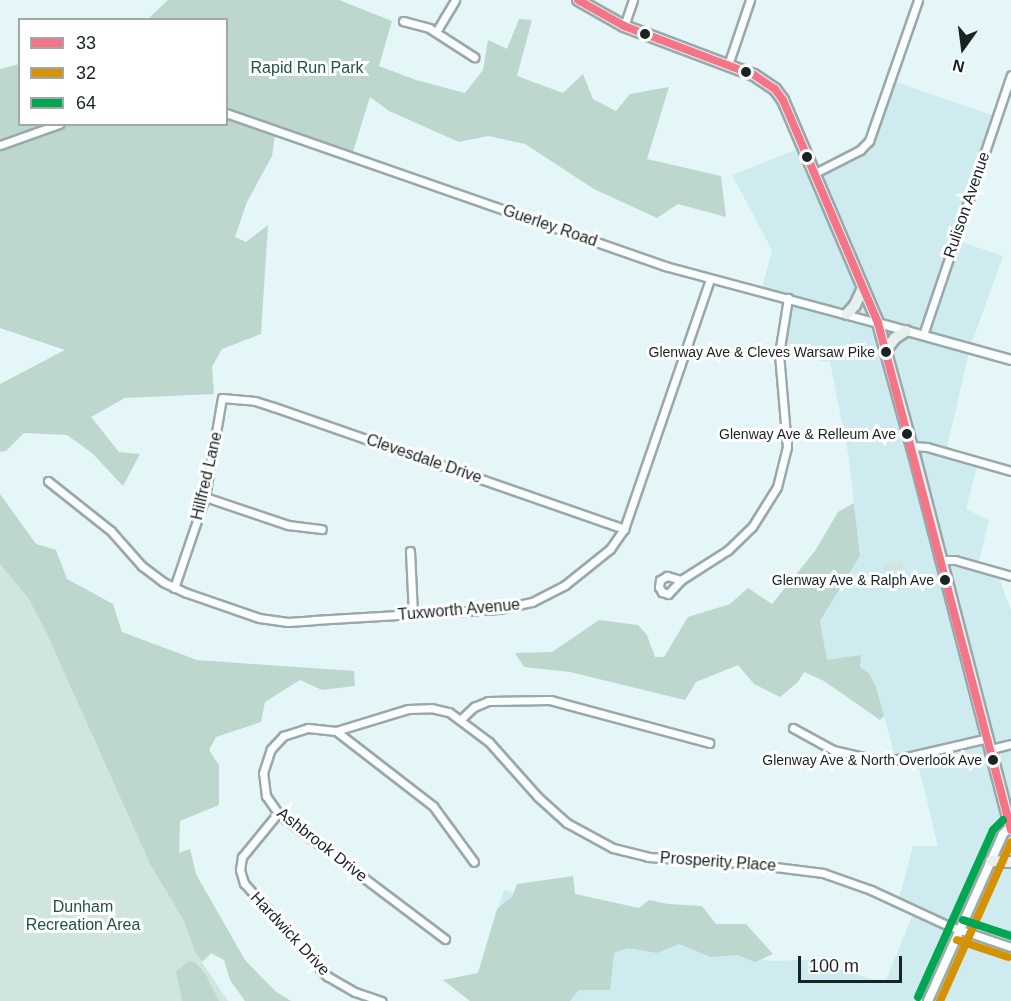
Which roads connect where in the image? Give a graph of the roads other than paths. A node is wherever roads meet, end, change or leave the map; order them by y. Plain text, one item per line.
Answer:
1 (455, 0) edge
2 (578, 0) edge
3 (633, 0) edge
4 (750, 0) edge
5 (918, 0) edge
6 (403, 21) dead end
7 (624, 26) junction
8 (436, 32) junction
9 (474, 57) dead end
10 (728, 65) junction
11 (1011, 75) edge
12 (228, 114) edge
13 (53, 126) edge
14 (0, 145) edge
15 (815, 173) junction
16 (710, 279) junction
17 (863, 288) junction
18 (788, 298) junction
19 (847, 314) junction
20 (878, 323) junction
21 (906, 331) junction
22 (923, 335) junction
23 (885, 351) junction
24 (1011, 360) edge
25 (222, 398) joint
26 (912, 446) junction
27 (1011, 471) edge
28 (48, 481) dead end
29 (206, 497) junction
30 (322, 529) dead end
31 (624, 529) junction
32 (410, 551) dead end
33 (942, 560) junction
34 (1011, 576) edge
35 (681, 580) dead end
36 (174, 588) junction
37 (413, 614) junction
38 (461, 719) junction
39 (793, 728) dead end
40 (336, 731) junction
41 (988, 738) junction
42 (709, 743) dead end
43 (1011, 744) edge
44 (991, 749) junction
45 (278, 813) junction
46 (1010, 828) edge
47 (991, 861) junction
48 (474, 862) dead end
49 (1011, 862) edge
50 (960, 930) junction
51 (445, 939) dead end
52 (1011, 947) edge
53 (381, 1001) edge
54 (928, 1001) edge

1 - 8 street
2 - 7 main road
3 - 7 street
4 - 10 street
5 - 15 street
6 - 8 street
7 - 10 main road
8 - 9 street
10 - 15 main road
11 - 22 street, Rulison Avenue
12 - 16 street, Guerley Road
13 - 14 street
15 - 17 main road
16 - 18 street, Guerley Road
16 - 31 street, Tuxworth Avenue
17 - 19 main road
17 - 20 main road
18 - 19 street, Guerley Road
18 - 35 street
19 - 20 street, Guerley Road
20 - 21 street
20 - 23 main road
21 - 22 street
21 - 23 main road
22 - 24 street
23 - 26 main road
25 - 29 street, Hillfred Lane
25 - 31 street, Clevesdale Drive
26 - 27 street
26 - 33 main road
28 - 36 street, Tuxworth Avenue
29 - 30 street
29 - 36 street, Hillfred Lane
31 - 37 street, Tuxworth Avenue
32 - 37 street
33 - 34 street
33 - 41 main road
36 - 37 street, Tuxworth Avenue
38 - 40 street, Ashbrook Drive
38 - 42 street
38 - 50 street, Prosperity Place
39 - 41 street
40 - 45 street, Ashbrook Drive
40 - 48 street
41 - 44 main road
43 - 44 street
44 - 46 main road
45 - 51 street, Ashbrook Drive
45 - 53 street, Hardwick Drive
46 - 47 street
47 - 49 main road
47 - 50 street
50 - 52 street, Prosperity Place
50 - 54 street

